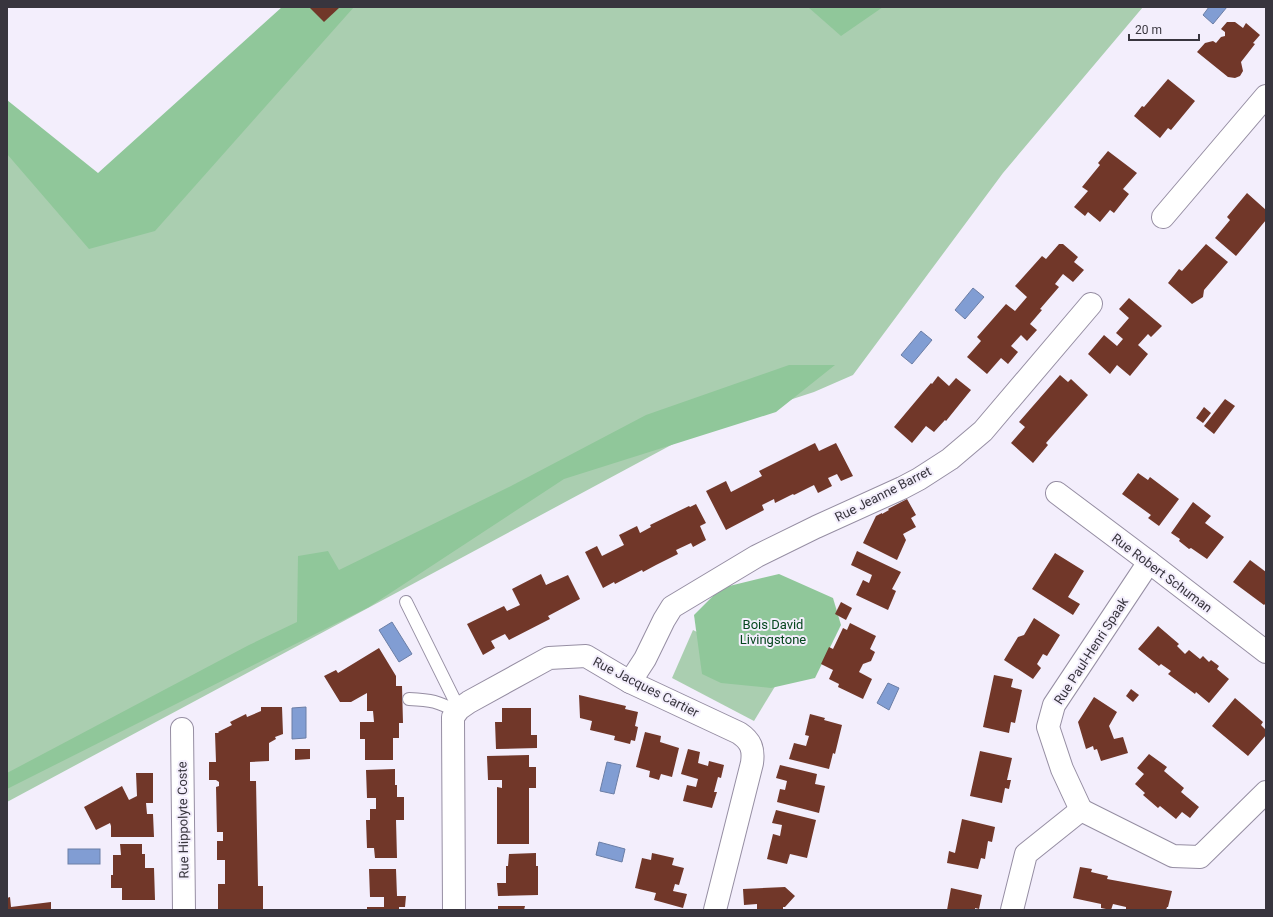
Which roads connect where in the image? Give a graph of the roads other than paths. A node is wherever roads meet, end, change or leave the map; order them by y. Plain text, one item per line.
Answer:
1 (1266, 96) edge
2 (1163, 217) dead end
3 (1091, 304) dead end
4 (1057, 494) dead end
5 (1149, 562) junction
6 (406, 602) dead end
7 (1266, 652) edge
8 (630, 682) junction
9 (409, 699) dead end
10 (458, 711) junction
11 (182, 729) dead end
12 (1266, 792) edge
13 (1081, 810) junction
14 (184, 910) edge
15 (454, 910) edge
16 (715, 910) edge
17 (1012, 910) edge

1 - 2 street
3 - 8 street, Rue Jeanne Barret
4 - 5 street, Rue Robert Schuman
5 - 7 street, Rue Robert Schuman
5 - 13 street, Rue Paul-Henri Spaak
6 - 10 lane
8 - 10 street, Rue Jacques Cartier
8 - 16 street, Rue Jacques Cartier
9 - 10 lane
10 - 15 street
11 - 14 street, Rue Hippolyte Coste
12 - 13 street
13 - 17 street

